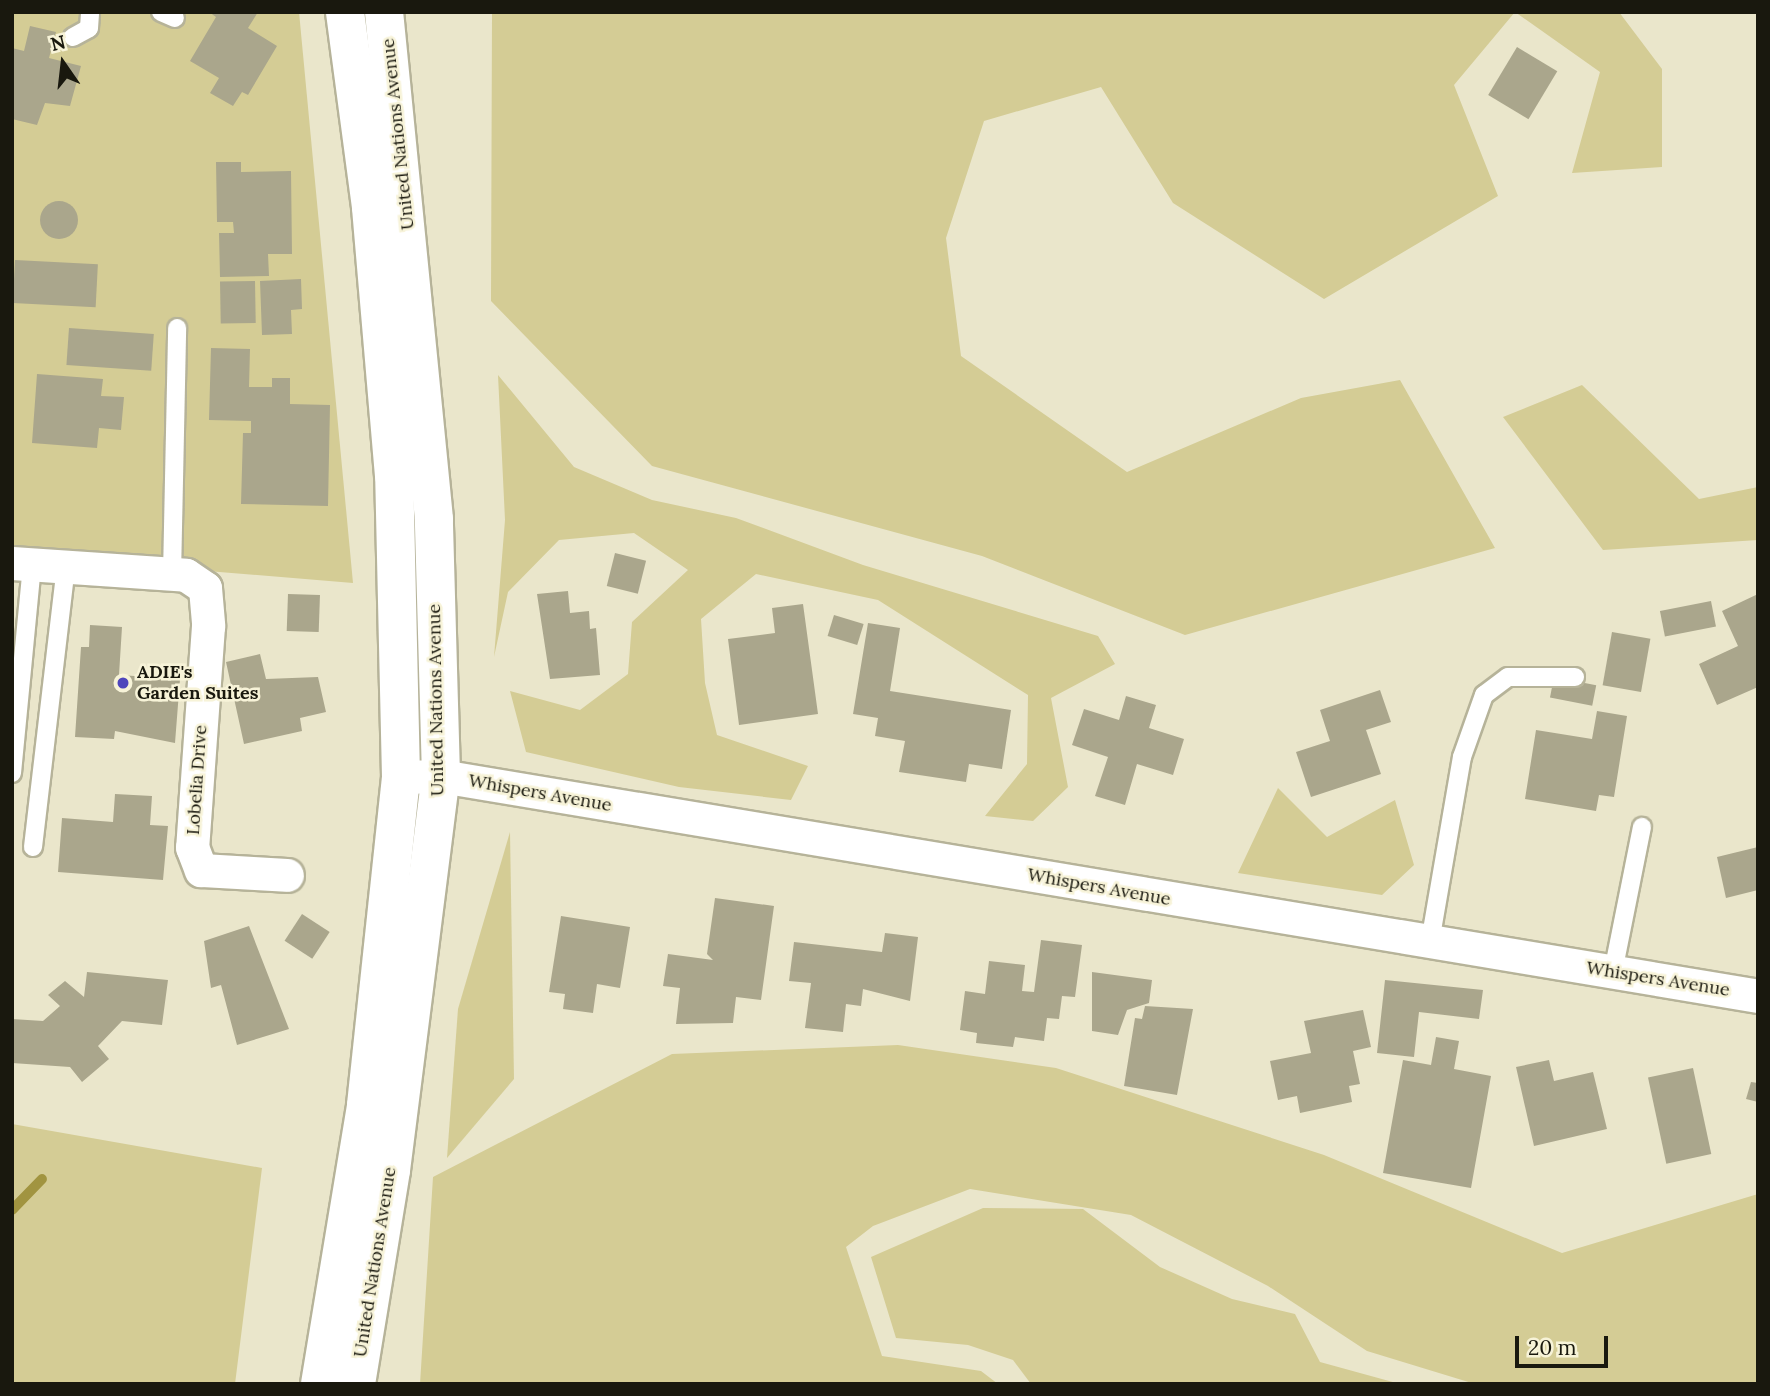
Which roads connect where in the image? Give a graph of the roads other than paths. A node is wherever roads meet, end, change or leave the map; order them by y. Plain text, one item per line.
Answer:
1 (90, 12) edge
2 (345, 12) edge
3 (384, 12) edge
4 (73, 37) dead end
5 (177, 328) dead end
6 (22, 564) edge
7 (66, 567) junction
8 (172, 575) junction
9 (1575, 677) dead end
10 (12, 773) edge
11 (401, 776) junction
12 (441, 776) junction
13 (1642, 827) dead end
14 (33, 847) dead end
15 (287, 875) dead end
16 (1430, 942) junction
17 (1613, 972) junction
18 (1758, 996) edge
19 (320, 1384) edge
20 (356, 1384) edge

1 - 4 lane
2 - 11 street, United Nations Avenue
3 - 12 street, United Nations Avenue
5 - 8 lane
6 - 7 street, Lobelia Drive
6 - 10 lane
7 - 8 street, Lobelia Drive
7 - 14 lane
8 - 15 street, Lobelia Drive
9 - 16 lane
11 - 12 street, Whispers Avenue
11 - 19 street, United Nations Avenue
12 - 16 street, Whispers Avenue
12 - 20 street, United Nations Avenue
13 - 17 lane
16 - 17 street, Whispers Avenue
17 - 18 street, Whispers Avenue

